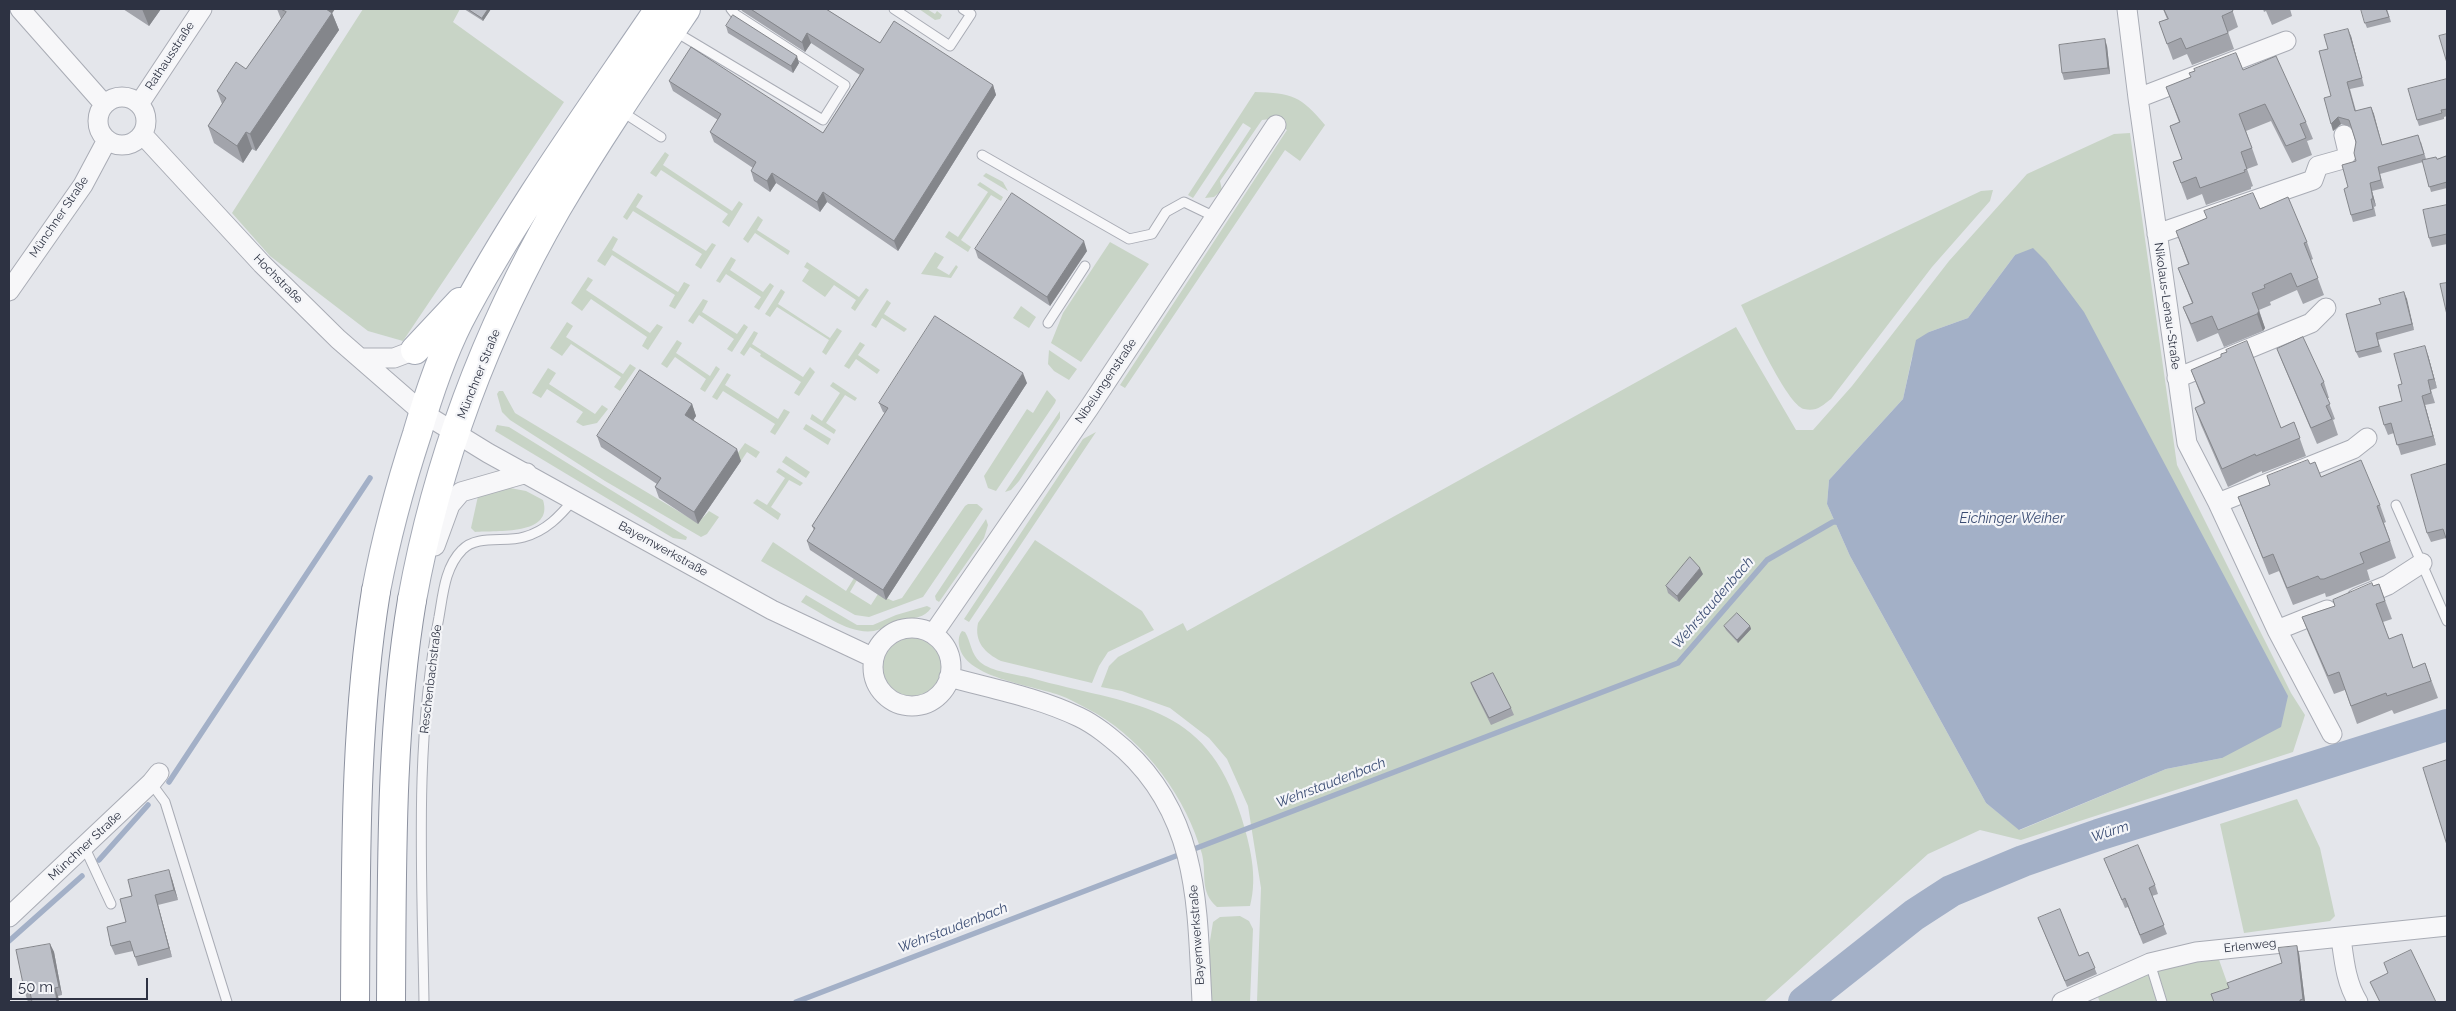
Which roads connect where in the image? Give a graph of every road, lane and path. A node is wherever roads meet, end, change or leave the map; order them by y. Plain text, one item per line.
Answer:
1 (20, 9) edge
2 (202, 9) edge
3 (731, 9) edge
4 (894, 9) edge
5 (963, 9) edge
6 (2127, 9) edge
7 (666, 19) edge
8 (2286, 41) dead end
9 (2138, 98) junction
10 (609, 103) junction
11 (104, 104) junction
12 (139, 104) junction
13 (1276, 125) dead end
14 (142, 134) junction
15 (2344, 135) dead end
16 (661, 137) dead end
17 (107, 140) junction
18 (982, 155) dead end
19 (1215, 217) junction
20 (2156, 234) junction
21 (1085, 266) dead end
22 (488, 271) junction
23 (9, 291) edge
24 (2326, 308) dead end
25 (1048, 323) dead end
26 (415, 350) joint
27 (360, 358) junction
28 (2177, 378) junction
29 (423, 413) junction
30 (455, 433) junction
31 (2367, 438) dead end
32 (527, 473) junction
33 (574, 499) junction
34 (2218, 503) junction
35 (2396, 505) dead end
36 (2422, 563) junction
37 (418, 566) junction
38 (2447, 621) edge
39 (2277, 630) junction
40 (933, 634) junction
41 (874, 658) junction
42 (950, 676) junction
43 (2332, 734) dead end
44 (155, 778) joint
45 (84, 846) junction
46 (111, 904) dead end
47 (9, 917) edge
48 (2447, 926) edge
49 (2341, 938) junction
50 (2150, 963) junction
51 (2355, 999) edge
52 (227, 1002) edge
53 (355, 1002) edge
54 (391, 1002) edge
55 (424, 1002) edge
56 (1202, 1002) edge
57 (2062, 1002) edge
58 (2162, 1002) edge

1 - 11 street
2 - 12 street, Rathausstraße
3 - 7 lane
4 - 5 lane
6 - 9 street, Nikolaus-Lenau-Straße
7 - 10 main road, Münchner Straße
8 - 9 street
9 - 20 street, Nikolaus-Lenau-Straße
10 - 16 lane
10 - 22 main road, Münchner Straße
10 - 30 main road, Münchner Straße
11 - 12 street
11 - 17 street
12 - 14 street
13 - 19 street, Nibelungenstraße
14 - 17 street
14 - 27 street, Hochstraße
15 - 20 street, Nikolaus-Lenau-Straße
17 - 23 street, Münchner Straße
18 - 19 lane
19 - 40 street, Nibelungenstraße
20 - 28 street, Nikolaus-Lenau-Straße
21 - 25 lane
22 - 26 main road
22 - 29 main road, Münchner Straße
24 - 28 street, Nikolaus-Lenau-Straße
26 - 27 street
27 - 29 street, Hochstraße
28 - 34 street, Nikolaus-Lenau-Straße
29 - 30 street, Münchner Straße
29 - 53 main road
30 - 32 street, Bayernwerkstraße
30 - 37 main road
31 - 34 street
32 - 33 street, Bayernwerkstraße
32 - 37 street
33 - 41 street, Bayernwerkstraße
33 - 55 lane, Reschenbachstraße
34 - 39 street, Nikolaus-Lenau-Straße
35 - 36 lane
36 - 38 lane
36 - 39 street
37 - 54 main road
39 - 43 street, Nikolaus-Lenau-Straße
40 - 41 street
40 - 42 street
41 - 42 street
42 - 56 street, Bayernwerkstraße
44 - 45 street, Münchner Straße
44 - 52 lane
45 - 46 lane
45 - 47 street, Münchner Straße
48 - 49 street, Erlenweg
49 - 50 street, Erlenweg
49 - 51 street
50 - 57 street, Erlenweg
50 - 58 lane

